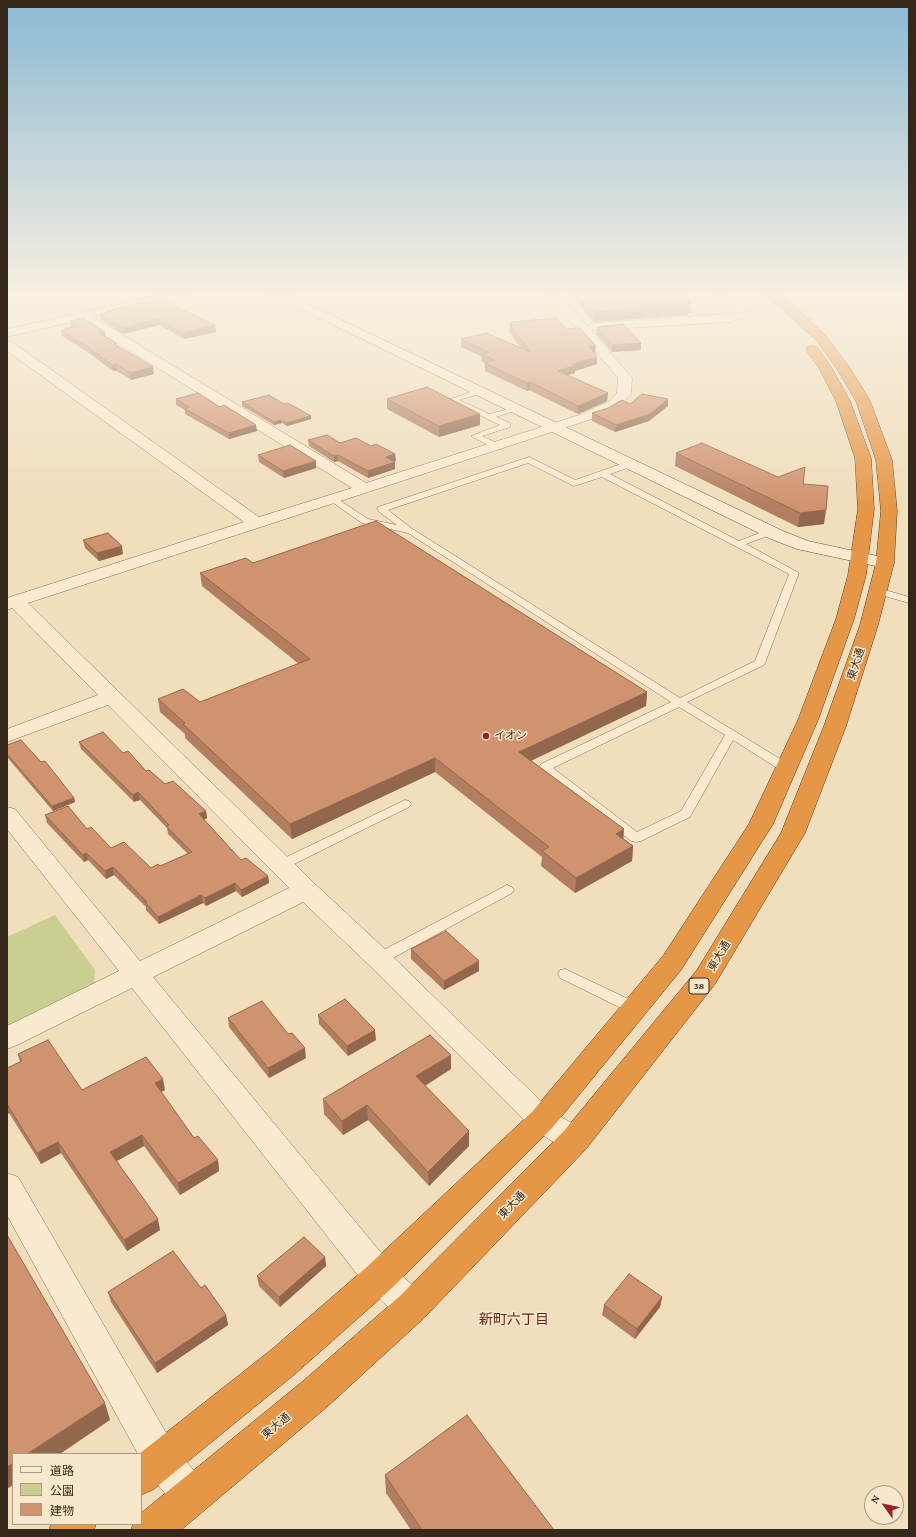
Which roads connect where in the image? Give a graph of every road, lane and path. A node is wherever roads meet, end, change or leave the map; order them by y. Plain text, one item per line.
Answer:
1 (33, 364) edge
2 (160, 364) edge
3 (423, 364) edge
4 (613, 364) edge
5 (822, 364) edge
6 (840, 364) edge
7 (479, 391) junction
8 (516, 409) junction
9 (489, 417) junction
10 (554, 427) junction
11 (496, 446) junction
12 (630, 464) junction
13 (603, 474) junction
14 (365, 489) junction
15 (333, 500) junction
16 (257, 524) junction
17 (411, 531) junction
18 (770, 532) junction
19 (738, 544) junction
20 (860, 558) junction
21 (885, 563) junction
22 (878, 591) junction
23 (909, 600) edge
24 (11, 603) edge
25 (112, 697) junction
26 (679, 702) junction
27 (731, 734) junction
28 (7, 736) edge
29 (786, 768) junction
30 (405, 804) dead end
31 (7, 814) edge
32 (281, 865) junction
33 (306, 890) junction
34 (508, 890) dead end
35 (379, 959) junction
36 (565, 974) dead end
37 (136, 975) junction
38 (634, 1008) junction
39 (7, 1038) edge
40 (542, 1120) junction
41 (575, 1140) junction
42 (7, 1186) edge
43 (380, 1277) junction
44 (412, 1307) junction
45 (152, 1469) edge
46 (192, 1497) junction
47 (150, 1530) edge

1 - 16 street
2 - 14 street
3 - 7 street
4 - 10 street
5 - 20 highway
6 - 21 highway, 東大通 / 38
7 - 8 street
7 - 9 lane
8 - 9 lane
8 - 10 street
9 - 11 lane
10 - 11 street
10 - 12 street
11 - 14 street
12 - 13 lane
12 - 18 street
13 - 17 lane
13 - 19 lane
14 - 15 street
15 - 16 street
15 - 17 lane
16 - 24 street
17 - 26 lane
18 - 19 lane
18 - 20 street
19 - 26 lane
20 - 21 street
20 - 29 highway
21 - 22 highway, 東大通 / 38
22 - 23 lane
22 - 41 highway, 東大通 / 38
24 - 25 street
25 - 28 street
25 - 32 street
26 - 27 lane
26 - 27 lane
27 - 29 lane
29 - 38 highway
30 - 32 lane
31 - 37 street
32 - 33 street
33 - 35 street
33 - 37 street
34 - 35 lane
35 - 40 street
36 - 38 lane
37 - 39 street
37 - 43 street
38 - 40 highway
40 - 41 street
40 - 43 highway
41 - 44 highway, 東大通 / 38
42 - 45 street
43 - 44 street
43 - 45 highway
44 - 46 highway, 東大通 / 38
45 - 46 street
46 - 47 highway, 東大通 / 38

